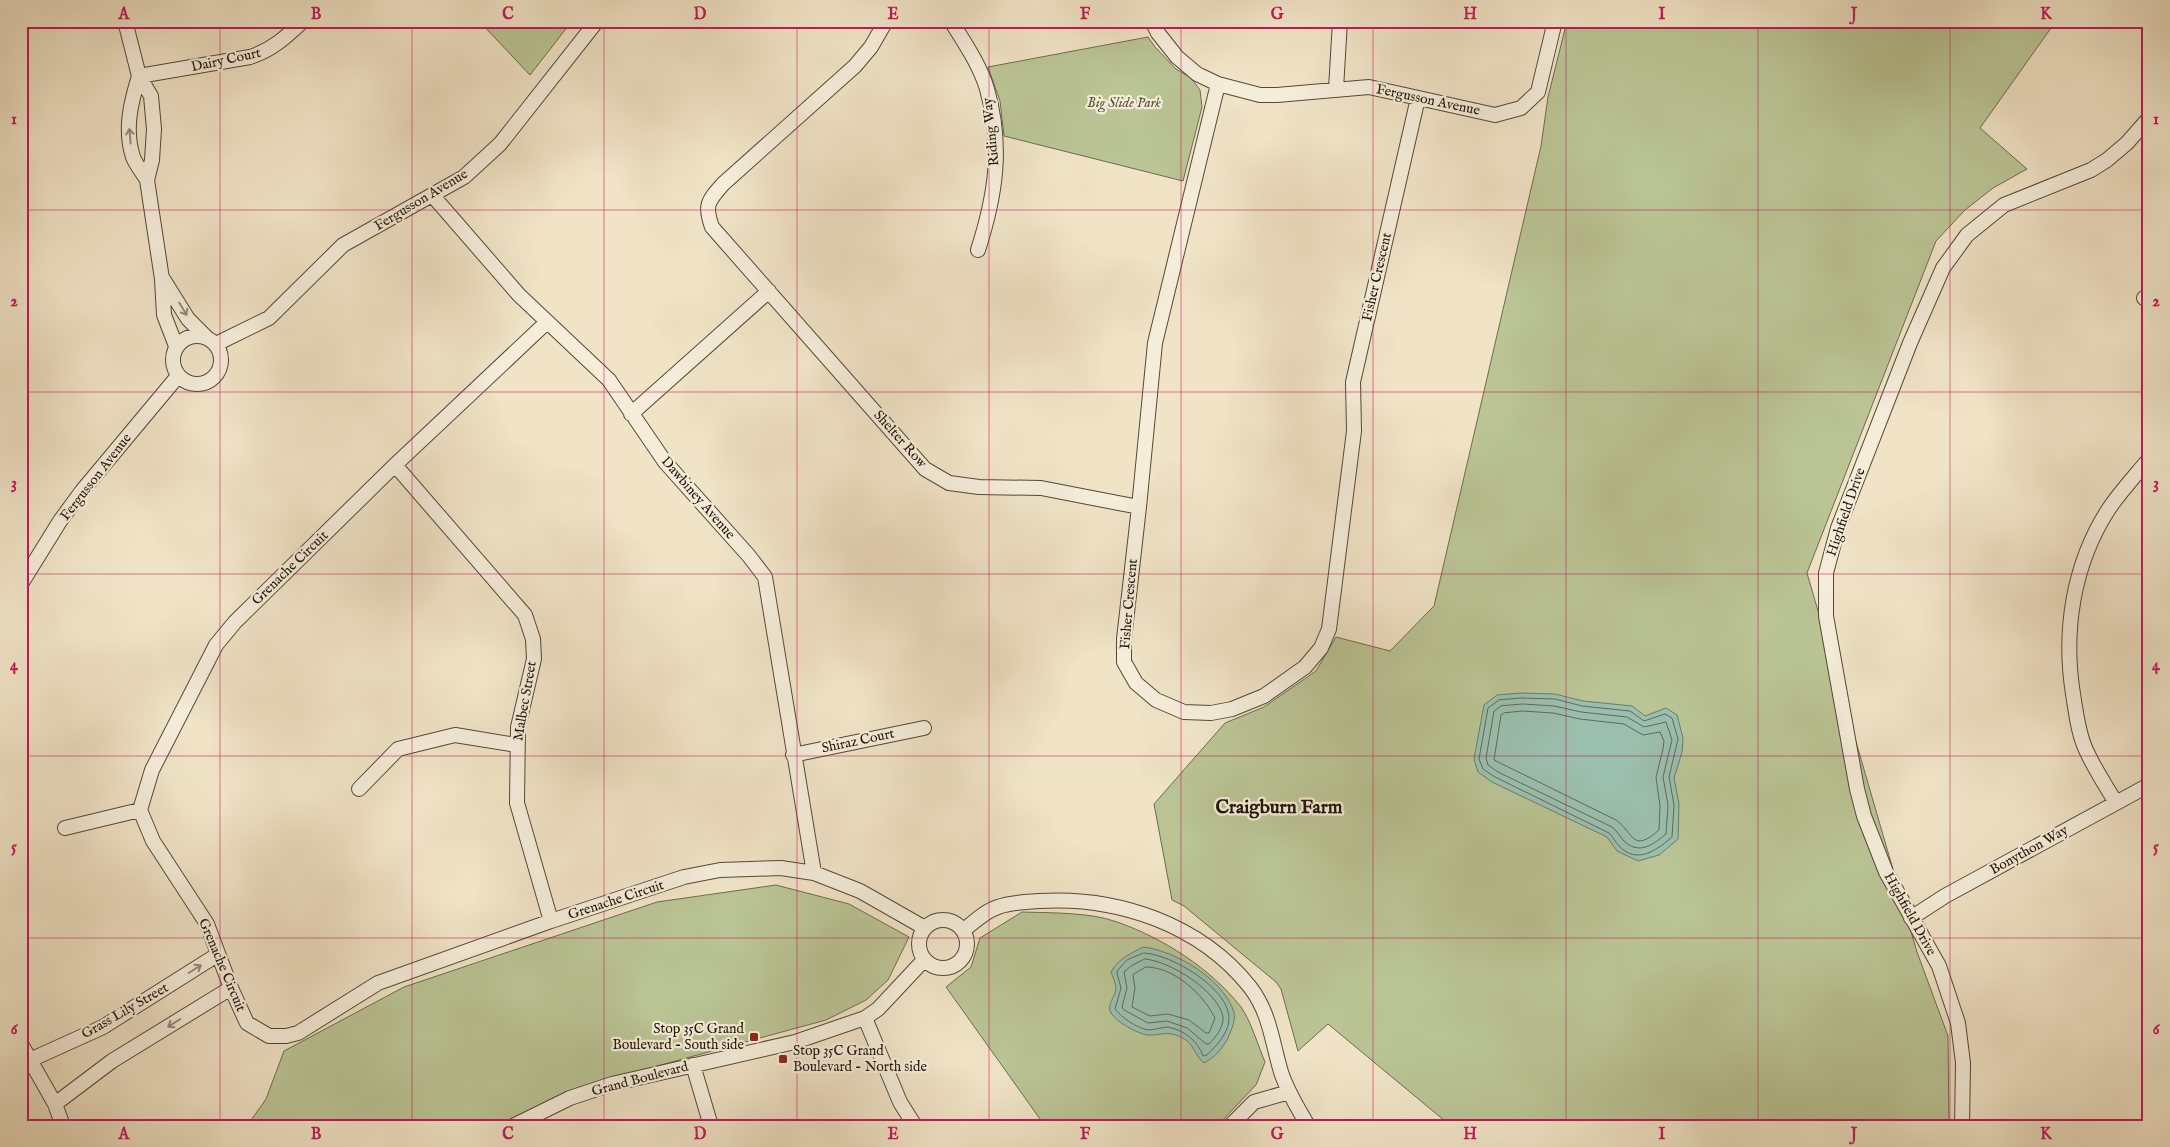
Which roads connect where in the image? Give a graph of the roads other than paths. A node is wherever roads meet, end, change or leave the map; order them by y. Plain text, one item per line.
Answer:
1 (124, 21) edge
2 (303, 21) edge
3 (597, 21) edge
4 (886, 21) edge
5 (951, 21) edge
6 (1152, 21) edge
7 (1340, 21) edge
8 (1555, 21) edge
9 (139, 76) junction
10 (1218, 84) junction
11 (1336, 89) junction
12 (1418, 98) junction
13 (2149, 118) edge
14 (147, 180) junction
15 (433, 196) junction
16 (978, 250) dead end
17 (162, 279) junction
18 (769, 291) junction
19 (547, 322) junction
20 (211, 340) junction
21 (176, 346) junction
22 (178, 376) junction
23 (631, 414) junction
24 (2149, 459) edge
25 (395, 465) junction
26 (1140, 507) junction
27 (21, 584) edge
28 (924, 728) dead end
29 (516, 745) junction
30 (793, 755) junction
31 (2149, 785) edge
32 (359, 789) dead end
33 (2116, 803) junction
34 (140, 810) junction
35 (65, 828) dead end
36 (814, 873) junction
37 (1911, 918) junction
38 (552, 921) junction
39 (924, 928) junction
40 (964, 930) junction
41 (217, 955) junction
42 (924, 960) junction
43 (230, 988) junction
44 (865, 1018) junction
45 (21, 1044) edge
46 (30, 1060) junction
47 (693, 1064) junction
48 (1288, 1092) junction
49 (55, 1104) junction
50 (63, 1126) edge
51 (513, 1126) edge
52 (711, 1126) edge
53 (915, 1126) edge
54 (1230, 1126) edge
55 (1308, 1126) edge
56 (1962, 1126) edge

1 - 9 street
2 - 9 street, Dairy Court
3 - 15 street, Fergusson Avenue
4 - 18 street, Shelter Row
5 - 16 street, Riding Way
6 - 10 street, Fergusson Avenue
7 - 11 street
8 - 12 street, Fergusson Avenue
9 - 14 street
14 -> 9 street
10 - 11 street, Fergusson Avenue
10 - 26 street, Fisher Crescent
11 - 12 street, Fergusson Avenue
12 - 26 street, Fisher Crescent
13 - 37 street, Highfield Drive
14 - 17 street
15 - 19 street, Dawbiney Avenue
15 - 20 street, Fergusson Avenue
17 -> 20 street
17 - 21 street
18 - 23 street
18 - 26 street, Shelter Row
19 - 23 street, Dawbiney Avenue
19 - 25 street, Grenache Circuit
20 - 21 street
20 - 22 street
21 - 22 street
22 - 27 street, Fergusson Avenue
23 - 30 street, Dawbiney Avenue
24 - 33 street
25 - 29 street, Malbec Street
25 - 34 street, Grenache Circuit
28 - 30 street, Shiraz Court
29 - 32 street
29 - 38 street, Malbec Street
30 - 36 street, Dawbiney Avenue
31 - 33 street, Bonython Way
33 - 37 street, Bonython Way
34 - 35 street
34 - 41 street, Grenache Circuit
36 - 38 street, Grenache Circuit
36 - 39 street, Grenache Circuit
37 - 56 street, Highfield Drive
38 - 43 street, Grenache Circuit
39 - 40 street
39 - 42 street
40 - 42 street
40 - 48 street
41 - 43 street, Grenache Circuit
46 -> 41 street, Grass Lily Street
42 - 44 street, Grand Boulevard
43 -> 49 street
44 - 47 street, Grand Boulevard
44 - 53 street
45 - 46 street
46 - 49 street
47 - 51 street, Grand Boulevard
47 - 52 street
48 - 54 street
48 - 55 street
49 - 50 street

